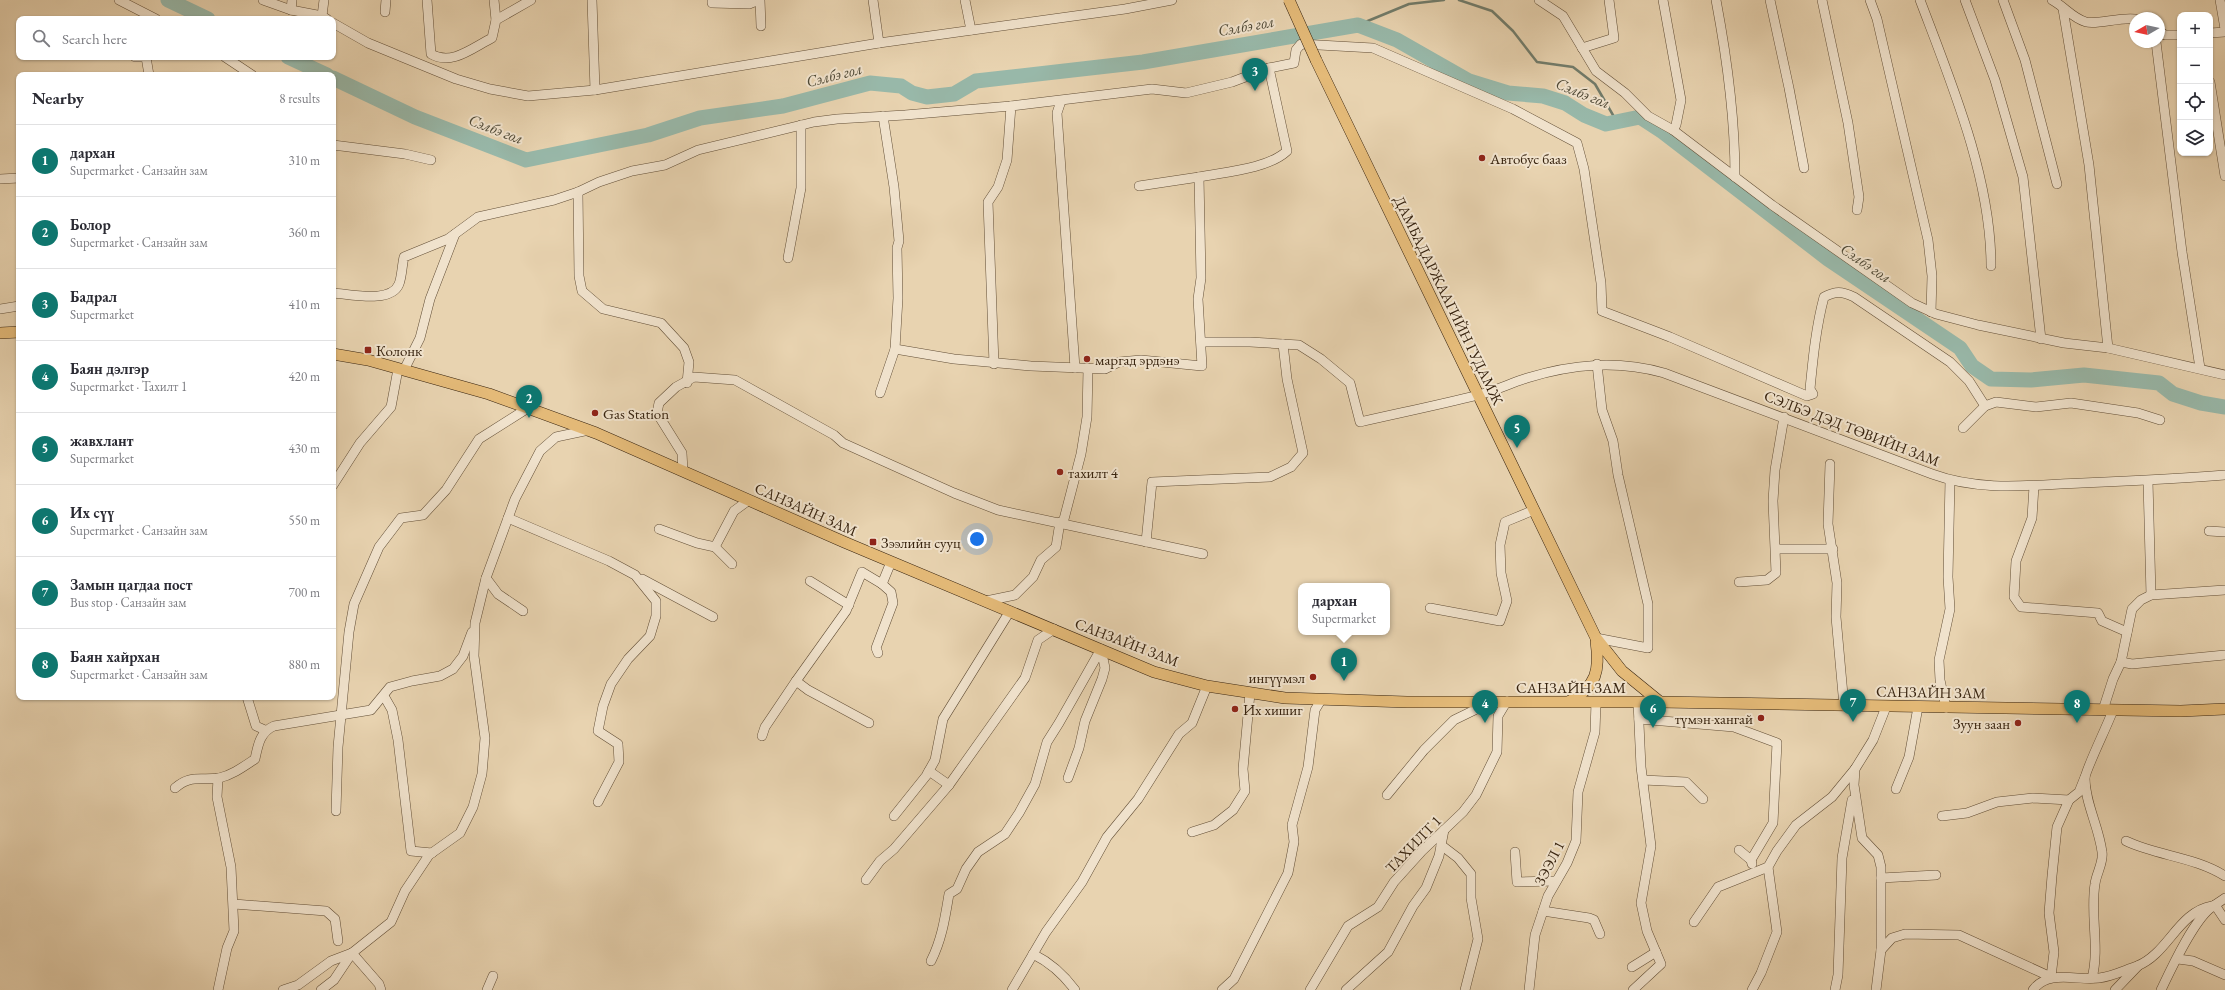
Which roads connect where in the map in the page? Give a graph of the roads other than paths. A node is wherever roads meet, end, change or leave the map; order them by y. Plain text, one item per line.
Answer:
1 (119, 0) edge
2 (263, 0) edge
3 (292, 0) edge
4 (324, 0) edge
5 (386, 0) edge
6 (427, 0) edge
7 (494, 0) edge
8 (531, 0) edge
9 (592, 0) edge
10 (712, 0) edge
11 (759, 0) edge
12 (873, 0) edge
13 (965, 0) edge
14 (1172, 0) edge
15 (1289, 0) edge
16 (1539, 0) edge
17 (1609, 0) edge
18 (1663, 0) edge
19 (1716, 0) edge
20 (1770, 0) edge
21 (1822, 0) edge
22 (1870, 0) edge
23 (1920, 0) edge
24 (1965, 0) edge
25 (2002, 0) edge
26 (2052, 0) edge
27 (2220, 0) edge
28 (2063, 9) junction
29 (292, 10) junction
30 (385, 12) dead end
31 (150, 16) edge
32 (320, 16) edge
33 (325, 16) edge
34 (2129, 18) edge
35 (496, 20) junction
36 (336, 25) edge
37 (761, 26) dead end
38 (972, 30) junction
39 (2225, 30) edge
40 (2213, 32) edge
41 (2165, 35) edge
42 (2177, 35) edge
43 (879, 43) junction
44 (1582, 48) junction
45 (2157, 48) edge
46 (146, 60) edge
47 (230, 60) edge
48 (1269, 68) junction
49 (148, 72) edge
50 (248, 72) edge
51 (2210, 84) edge
52 (595, 90) junction
53 (1061, 101) junction
54 (1011, 106) junction
55 (883, 116) junction
56 (801, 125) junction
57 (1673, 130) junction
58 (336, 145) edge
59 (431, 160) dead end
60 (1804, 168) dead end
61 (2225, 176) edge
62 (1199, 177) junction
63 (1735, 177) junction
64 (0, 178) edge
65 (16, 178) edge
66 (2057, 184) dead end
67 (1139, 186) dead end
68 (578, 192) junction
69 (1856, 210) dead end
70 (455, 234) junction
71 (788, 258) dead end
72 (1991, 266) dead end
73 (336, 293) edge
74 (16, 306) edge
75 (0, 309) edge
76 (1930, 312) junction
77 (16, 332) edge
78 (0, 333) edge
79 (2041, 339) junction
80 (1201, 342) junction
81 (1283, 344) junction
82 (895, 348) junction
83 (2108, 348) junction
84 (336, 355) edge
85 (994, 364) junction
86 (1597, 364) junction
87 (1074, 368) junction
88 (2200, 368) junction
89 (401, 369) junction
90 (1088, 369) junction
91 (2225, 375) edge
92 (687, 383) junction
93 (880, 393) dead end
94 (1479, 395) junction
95 (1985, 406) junction
96 (528, 408) junction
97 (1784, 417) junction
98 (2160, 420) dead end
99 (1963, 428) dead end
100 (589, 430) junction
101 (1830, 464) dead end
102 (683, 471) junction
103 (2225, 475) edge
104 (336, 480) edge
105 (1950, 480) junction
106 (2148, 481) junction
107 (2034, 486) junction
108 (749, 500) junction
109 (1534, 510) junction
110 (508, 518) junction
111 (1062, 523) junction
112 (659, 529) dead end
113 (2209, 531) dead end
114 (2225, 532) edge
115 (1146, 542) junction
116 (715, 547) junction
117 (1777, 549) junction
118 (1833, 549) junction
119 (1203, 554) dead end
120 (891, 562) junction
121 (732, 564) dead end
122 (635, 575) junction
123 (486, 578) junction
124 (810, 581) dead end
125 (1739, 582) dead end
126 (882, 584) junction
127 (2225, 590) edge
128 (2151, 595) junction
129 (986, 601) junction
130 (849, 605) junction
131 (1430, 608) dead end
132 (523, 611) dead end
133 (1010, 611) junction
134 (713, 617) dead end
135 (475, 623) junction
136 (1054, 629) junction
137 (2127, 632) junction
138 (1596, 638) junction
139 (1100, 649) junction
140 (878, 653) dead end
141 (2225, 656) edge
142 (2122, 662) junction
143 (796, 681) junction
144 (1207, 686) junction
145 (1250, 693) junction
146 (384, 696) junction
147 (248, 700) edge
148 (1321, 700) junction
149 (1492, 701) junction
150 (1507, 701) junction
151 (1569, 702) junction
152 (1596, 702) junction
153 (1638, 702) junction
154 (1660, 702) junction
155 (1844, 706) junction
156 (1886, 707) junction
157 (1918, 707) junction
158 (1946, 708) junction
159 (2225, 709) edge
160 (2108, 710) junction
161 (343, 715) junction
162 (1640, 719) junction
163 (869, 723) dead end
164 (266, 730) junction
165 (762, 736) dead end
166 (1855, 769) junction
167 (929, 771) junction
168 (2085, 776) junction
169 (218, 778) junction
170 (1068, 778) dead end
171 (1643, 780) junction
172 (949, 785) junction
173 (174, 788) dead end
174 (1896, 789) dead end
175 (1387, 795) dead end
176 (1703, 799) dead end
177 (2069, 800) junction
178 (598, 802) dead end
179 (336, 811) dead end
180 (894, 816) dead end
181 (1942, 816) dead end
182 (1444, 830) junction
183 (1192, 832) dead end
184 (2126, 841) dead end
185 (1441, 845) junction
186 (1738, 850) dead end
187 (1515, 852) dead end
188 (432, 853) junction
189 (1751, 860) junction
190 (1768, 867) junction
191 (1754, 872) junction
192 (1936, 875) dead end
193 (2225, 876) edge
194 (1881, 878) junction
195 (866, 880) dead end
196 (1556, 881) junction
197 (2225, 898) edge
198 (234, 904) junction
199 (2214, 905) junction
200 (1543, 911) junction
201 (2225, 920) edge
202 (1694, 922) dead end
203 (1600, 934) dead end
204 (338, 941) dead end
205 (1881, 950) junction
206 (1656, 952) junction
207 (352, 953) junction
208 (1033, 954) junction
209 (2178, 959) junction
210 (931, 961) dead end
211 (2139, 965) junction
212 (1632, 967) dead end
213 (2225, 975) edge
214 (493, 976) dead end
215 (2051, 977) junction
216 (2092, 978) junction
217 (218, 990) edge
218 (283, 990) edge
219 (321, 990) edge
220 (381, 990) edge
221 (487, 990) edge
222 (1012, 990) edge
223 (1075, 990) edge
224 (1222, 990) edge
225 (1310, 990) edge
226 (1346, 990) edge
227 (1465, 990) edge
228 (1529, 990) edge
229 (1633, 990) edge
230 (1752, 990) edge
231 (1835, 990) edge
232 (1876, 990) edge
233 (2032, 990) edge
234 (2115, 990) edge
235 (2161, 990) edge

1 - 31 street
2 - 29 street
3 - 29 street
4 - 33 street
5 - 30 street
6 - 35 street
7 - 35 street
8 - 35 street
9 - 52 street
10 - 11 street
11 - 37 street
12 - 43 street
13 - 38 street
14 - 38 street
15 - 94 main road, ДАМБАДАРЖААГИЙН ГУДАМЖ, bridge
16 - 44 street
17 - 44 street
18 - 57 street
19 - 63 street
20 - 60 street
21 - 69 street
22 - 76 street
23 - 72 street
24 - 79 street
25 - 66 street
26 - 28 street
27 - 39 street
28 - 34 street
28 - 83 street
29 - 32 street
36 - 52 street
38 - 43 street
39 - 40 street
41 - 42 street
43 - 52 street
44 - 57 street
45 - 88 street
46 - 49 street
47 - 50 street
48 - 53 street
48 - 62 street
48 - 95 street
51 - 61 street
53 - 54 street
53 - 87 street
54 - 55 street
54 - 85 street
55 - 56 street
55 - 82 street
56 - 68 street
56 - 71 street
57 - 63 street
58 - 59 street
62 - 67 street
62 - 80 street
63 - 76 street
64 - 65 street
68 - 70 street
68 - 92 street
70 - 73 street
70 - 89 street
74 - 75 street
76 - 79 street
77 - 78 main road
79 - 83 street
80 - 81 street
80 - 90 street
81 - 94 street, СЭЛБЭ ДЭД ТӨВИЙН ЗАМ
81 - 115 street
82 - 85 street
82 - 93 street
83 - 88 street
84 - 89 main road, САНЗАЙН ЗАМ
85 - 87 street
86 - 94 street, СЭЛБЭ ДЭД ТӨВИЙН ЗАМ
86 - 97 street, СЭЛБЭ ДЭД ТӨВИЙН ЗАМ
86 - 138 street
87 - 90 street
88 - 91 street
89 - 96 main road, САНЗАЙН ЗАМ
89 - 104 street
90 - 111 street
92 - 102 street
92 - 111 street
94 - 109 main road, ДАМБАДАРЖААГИЙН ГУДАМЖ
95 - 98 street
95 - 99 street
96 - 100 main road, САНЗАЙН ЗАМ
96 - 161 street
97 - 105 street, СЭЛБЭ ДЭД ТӨВИЙН ЗАМ
97 - 117 street
100 - 102 main road, САНЗАЙН ЗАМ
100 - 110 street
101 - 118 street
102 - 108 main road, САНЗАЙН ЗАМ
103 - 106 street, СЭЛБЭ ДЭД ТӨВИЙН ЗАМ
105 - 107 street, СЭЛБЭ ДЭД ТӨВИЙН ЗАМ
105 - 158 street
106 - 107 street, СЭЛБЭ ДЭД ТӨВИЙН ЗАМ
106 - 128 street
107 - 137 street
108 - 116 street
108 - 120 main road, САНЗАЙН ЗАМ
109 - 131 street
109 - 138 main road, ДАМБАДАРЖААГИЙН ГУДАМЖ
110 - 122 street
110 - 123 street
111 - 115 street
111 - 129 street
112 - 116 street
113 - 114 street
115 - 119 street
116 - 121 street
117 - 118 street
117 - 125 street
118 - 155 street
120 - 126 street
120 - 129 main road, САНЗАЙН ЗАМ
122 - 134 street
122 - 178 street
123 - 132 street
123 - 135 street
124 - 130 street
126 - 130 street
126 - 140 street
127 - 128 street
128 - 137 street
129 - 133 main road, САНЗАЙН ЗАМ
130 - 143 street
133 - 136 main road, САНЗАЙН ЗАМ
133 - 167 street
135 - 146 street
135 - 188 street
136 - 139 main road, САНЗАЙН ЗАМ
136 - 172 street
137 - 142 street
138 - 151 main road
138 - 154 main road, ДАМБАДАРЖААГИЙН ГУДАМЖ
139 - 144 main road, САНЗАЙН ЗАМ
139 - 170 street
139 - 210 street
141 - 142 street
142 - 160 street
143 - 163 street
143 - 165 street
144 - 145 main road, САНЗАЙН ЗАМ
144 - 208 street
145 - 148 main road, САНЗАЙН ЗАМ
145 - 183 street
146 - 161 street
146 - 188 street
147 - 164 street
148 - 149 main road, САНЗАЙН ЗАМ
148 - 224 street
149 - 150 main road, САНЗАЙН ЗАМ
149 - 175 street
150 - 151 main road, САНЗАЙН ЗАМ
150 - 182 street, ТАХИЛТ 1
151 - 152 main road, САНЗАЙН ЗАМ
152 - 153 main road, САНЗАЙН ЗАМ
152 - 196 street, ЗЭЭЛ 1
153 - 154 main road, САНЗАЙН ЗАМ
153 - 162 street
154 - 155 main road, САНЗАЙН ЗАМ
155 - 156 main road, САНЗАЙН ЗАМ
156 - 157 main road, САНЗАЙН ЗАМ
156 - 166 street
157 - 158 main road, САНЗАЙН ЗАМ
157 - 174 street
158 - 160 main road, САНЗАЙН ЗАМ
159 - 160 main road, САНЗАЙН ЗАМ
160 - 168 street
161 - 164 street
161 - 179 street
162 - 171 street
162 - 189 street
164 - 169 street
166 - 190 street
166 - 194 street
166 - 231 street
167 - 172 street
167 - 180 street
168 - 177 street
168 - 216 street
169 - 173 street
169 - 198 street
171 - 176 street
171 - 206 street
172 - 195 street
177 - 181 street
177 - 215 street
182 - 185 street
182 - 225 street, ТАХИЛТ 1
184 - 193 street
185 - 226 street
185 - 227 street
186 - 189 street
187 - 196 street
188 - 207 street
189 - 191 street
190 - 191 street
190 - 230 street
191 - 202 street
192 - 194 street
194 - 205 street
196 - 200 street, ЗЭЭЛ 1
197 - 199 street
198 - 204 street
198 - 217 street
199 - 201 street
199 - 209 street
199 - 211 street
200 - 203 street
200 - 228 street, ЗЭЭЛ 1
205 - 215 street
205 - 232 street
206 - 212 street
206 - 229 street
207 - 218 street
207 - 219 street
207 - 220 street
208 - 222 street
208 - 223 street
209 - 213 street
209 - 235 street
211 - 216 street
211 - 234 street
214 - 221 street
215 - 216 street
215 - 233 street

